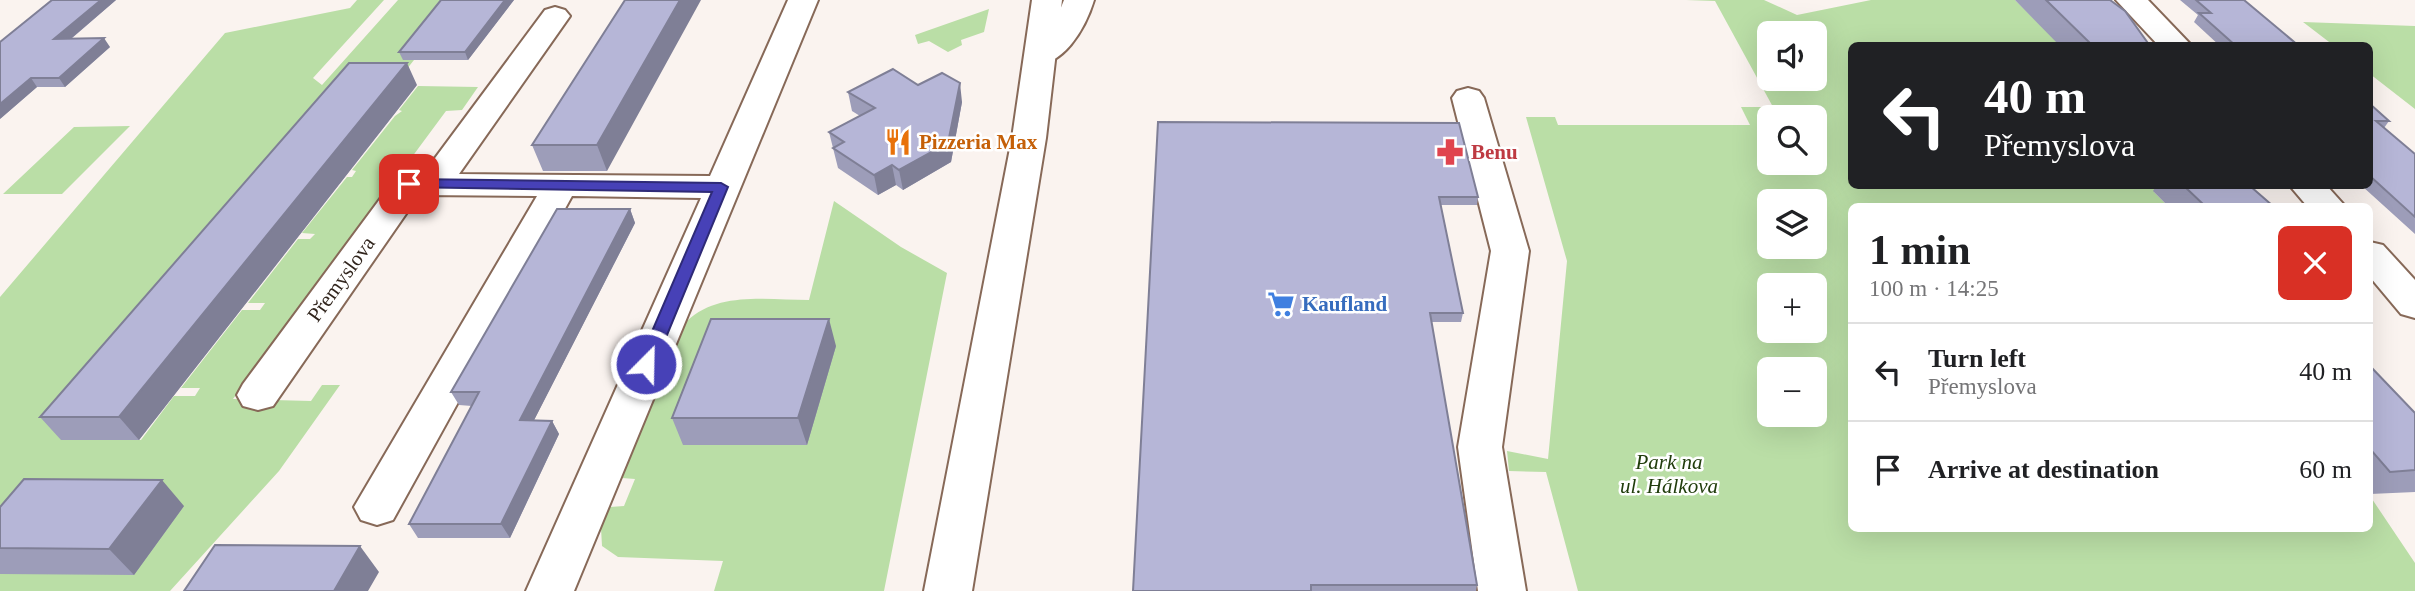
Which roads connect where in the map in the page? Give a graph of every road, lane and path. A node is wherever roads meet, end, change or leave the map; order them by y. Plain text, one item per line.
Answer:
1 (803, 0) edge
2 (1047, 0) edge
3 (1079, 0) edge
4 (2131, 0) edge
5 (555, 16) dead end
6 (2173, 42) edge
7 (1040, 56) junction
8 (1468, 98) dead end
9 (434, 184) junction
10 (561, 187) junction
11 (721, 187) junction
12 (2311, 189) edge
13 (2324, 203) edge
14 (2373, 257) edge
15 (2415, 304) edge
16 (258, 395) dead end
17 (377, 507) dead end
18 (550, 591) edge
19 (948, 591) edge
20 (1502, 591) edge

1 - 11 street
2 - 7 street
3 - 7 street
4 - 6 street
5 - 9 street
7 - 19 street
8 - 20 street
9 - 10 street, Přemyslova
9 - 16 street, Přemyslova
10 - 11 street, Přemyslova
10 - 17 street
11 - 18 street
12 - 13 street
14 - 15 street

